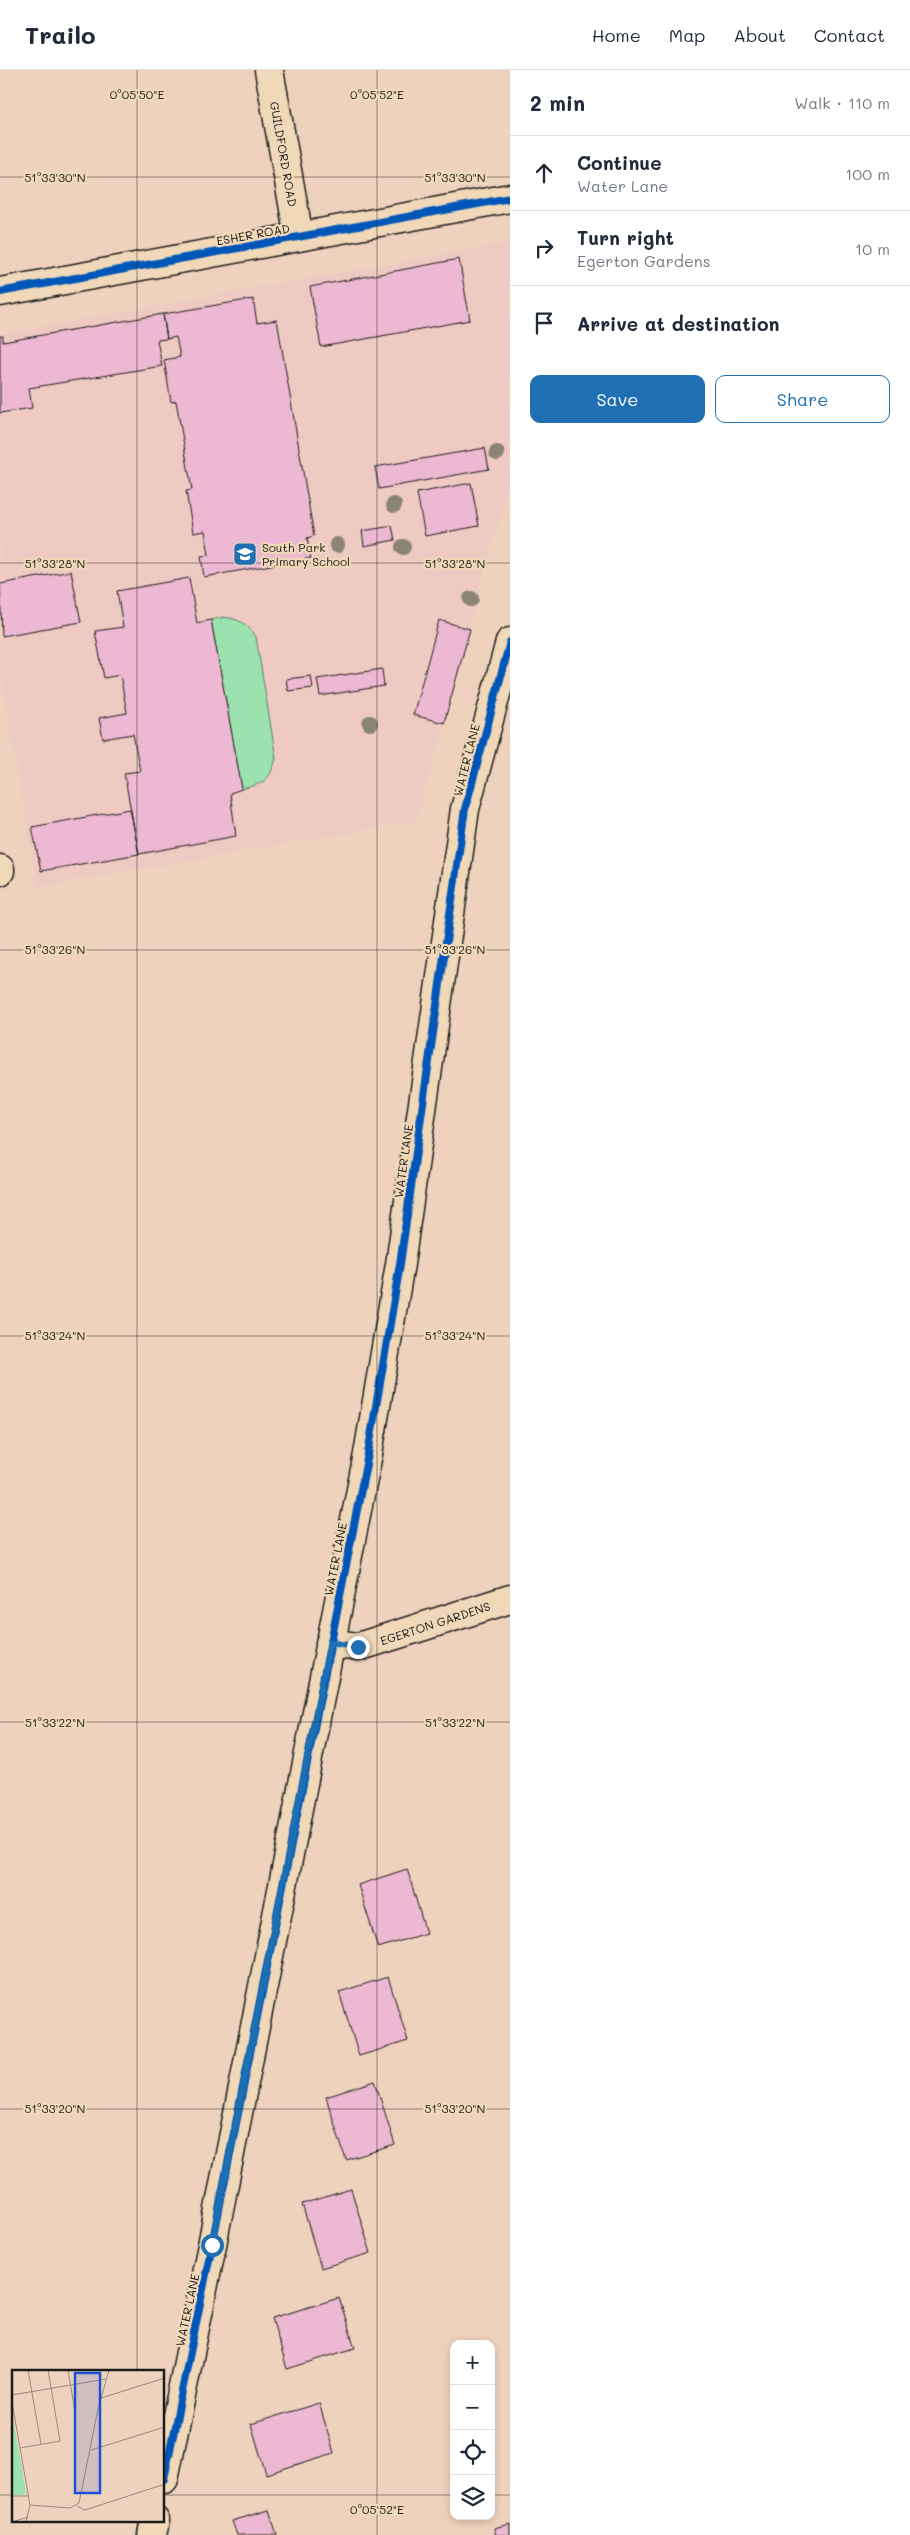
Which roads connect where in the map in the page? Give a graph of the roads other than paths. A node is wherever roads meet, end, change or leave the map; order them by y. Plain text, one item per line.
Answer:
1 (269, 70) edge
2 (510, 198) edge
3 (299, 237) junction
4 (0, 292) edge
5 (510, 642) edge
6 (510, 1599) edge
7 (330, 1642) junction
8 (165, 2474) edge
9 (155, 2522) edge
10 (152, 2535) edge

1 - 3 street, GUILDFORD ROAD
2 - 3 street, ESHER ROAD
3 - 4 street, ESHER ROAD
5 - 7 street, WATER LANE
6 - 7 street, EGERTON GARDENS
7 - 8 street, WATER LANE
9 - 10 street

